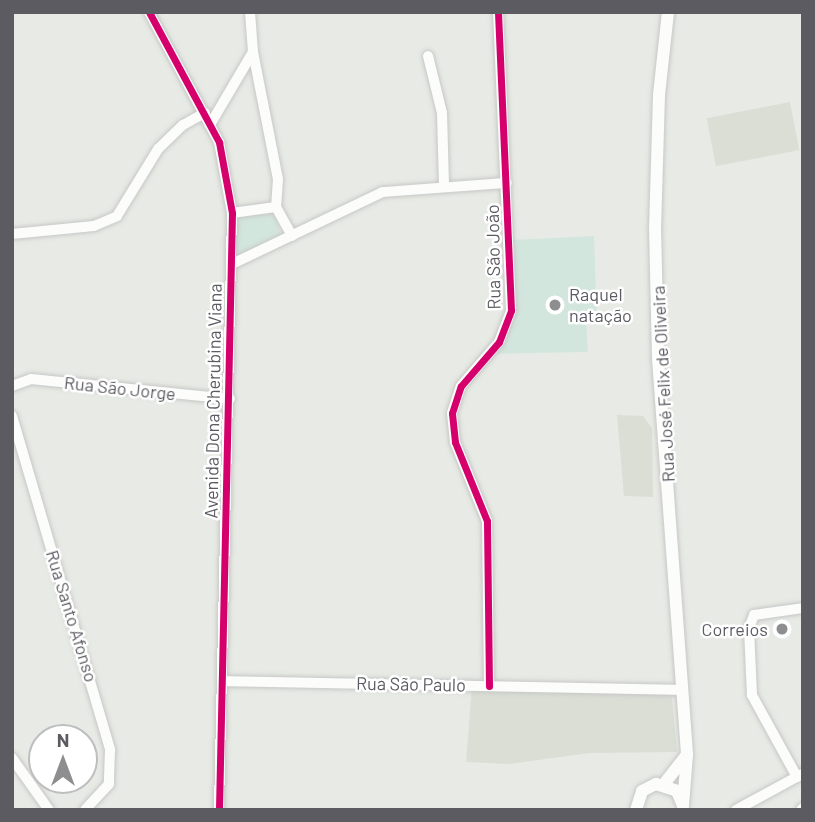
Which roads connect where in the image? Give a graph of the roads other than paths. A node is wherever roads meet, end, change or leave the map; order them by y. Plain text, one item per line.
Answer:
1 (149, 12) edge
2 (250, 12) edge
3 (498, 12) edge
4 (668, 12) edge
5 (253, 52) junction
6 (428, 56) dead end
7 (205, 113) junction
8 (211, 123) junction
9 (507, 183) junction
10 (444, 186) junction
11 (276, 207) junction
12 (232, 213) junction
13 (12, 234) edge
14 (292, 236) junction
15 (232, 264) junction
16 (12, 386) edge
17 (230, 399) junction
18 (12, 416) edge
19 (803, 608) edge
20 (222, 681) junction
21 (489, 686) junction
22 (683, 690) junction
23 (687, 755) junction
24 (12, 758) edge
25 (800, 775) edge
26 (664, 784) junction
27 (683, 807) edge
28 (49, 810) edge
29 (85, 810) edge
30 (219, 810) edge
31 (636, 810) edge
32 (736, 810) edge

1 - 7 street, Avenida Dona Cherubina Viana
2 - 5 street
3 - 9 street, Rua São João
4 - 22 main road, Rua José Felix de Oliveira
5 - 8 street
5 - 11 street
6 - 10 street
7 - 8 street, Avenida Dona Cherubina Viana
7 - 13 street
8 - 12 street, Avenida Dona Cherubina Viana
9 - 10 street
9 - 21 street, Rua São João
10 - 14 street
11 - 12 street
11 - 14 street
12 - 15 street, Avenida Dona Cherubina Viana
14 - 15 street
15 - 17 street, Avenida Dona Cherubina Viana
16 - 17 street, Rua São Jorge
17 - 20 street, Avenida Dona Cherubina Viana
18 - 29 street, Rua Santo Afonso
19 - 25 street
20 - 21 street, Rua São Paulo
20 - 30 street, Avenida Dona Cherubina Viana
21 - 22 street, Rua São Paulo
22 - 23 main road, Rua José Felix de Oliveira
23 - 26 main road
23 - 27 main road, Rua José Felix de Oliveira
24 - 28 street
25 - 32 street
26 - 27 main road
26 - 31 main road

